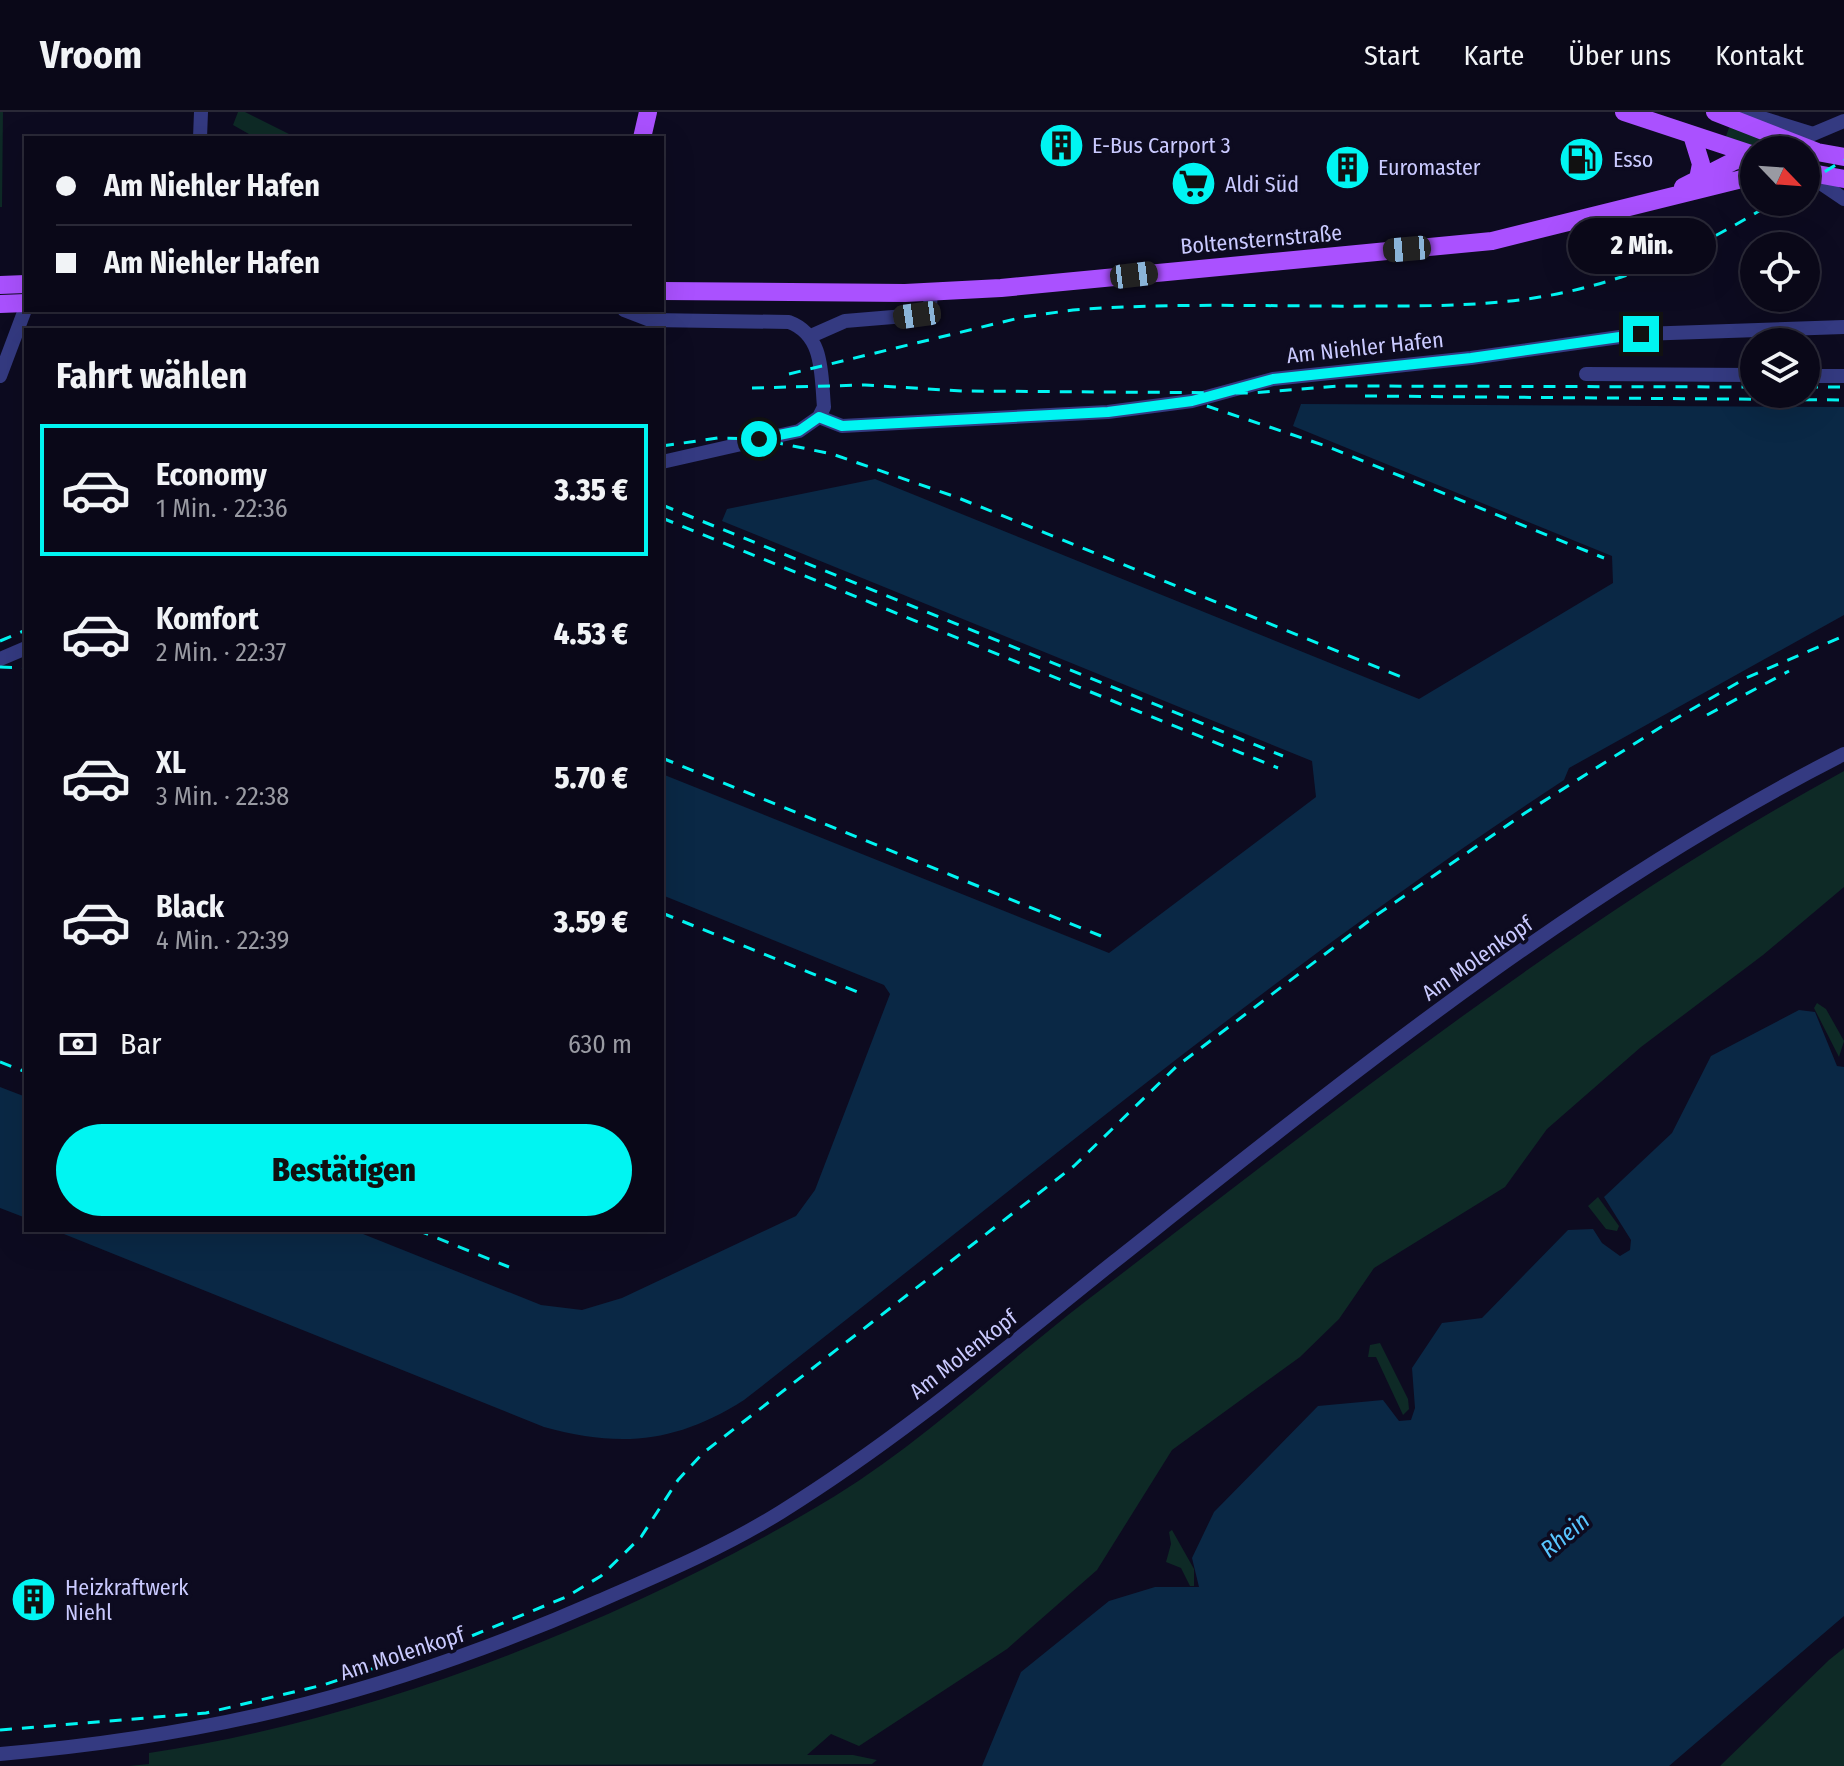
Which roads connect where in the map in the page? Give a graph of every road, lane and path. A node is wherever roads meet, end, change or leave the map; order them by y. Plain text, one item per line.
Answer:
1 (201, 112) edge
2 (648, 112) edge
3 (1624, 112) edge
4 (1715, 112) edge
5 (1743, 112) edge
6 (1844, 121) edge
7 (1692, 135) junction
8 (200, 136) edge
9 (642, 136) edge
10 (1773, 136) edge
11 (1740, 151) edge
12 (1820, 153) edge
13 (1844, 157) edge
14 (1740, 160) edge
15 (1820, 175) edge
16 (1698, 179) junction
17 (1740, 179) edge
18 (1844, 179) edge
19 (1820, 183) edge
20 (1666, 196) junction
21 (1844, 199) edge
22 (24, 284) edge
23 (0, 285) edge
24 (664, 291) edge
25 (931, 293) junction
26 (0, 304) edge
27 (24, 305) edge
28 (24, 310) edge
29 (628, 312) edge
30 (646, 312) edge
31 (657, 318) junction
32 (1844, 327) edge
33 (811, 336) junction
34 (1586, 374) dead end
35 (1740, 375) edge
36 (0, 376) edge
37 (1820, 376) edge
38 (1844, 376) edge
39 (819, 417) junction
40 (664, 462) edge
41 (24, 649) edge
42 (0, 659) edge
43 (1844, 754) edge
44 (0, 1754) edge

1 - 8 street
2 - 9 main road
3 - 7 main road
4 - 10 main road
5 - 6 street
7 - 11 main road
7 - 16 main road
12 - 13 main road
14 - 16 main road, Boltensternstraße
15 - 18 main road
16 - 20 main road, Boltensternstraße
17 - 20 main road, Boltensternstraße
19 - 21 street
20 - 25 main road, Boltensternstraße
22 - 23 main road
24 - 25 main road, Boltensternstraße
25 - 33 street
26 - 27 main road
28 - 36 street
29 - 31 street
30 - 31 street
31 - 33 street
32 - 39 street, Am Niehler Hafen
33 - 39 street
34 - 35 street
37 - 38 street
39 - 40 street
41 - 42 street
43 - 44 street, Am Molenkopf

